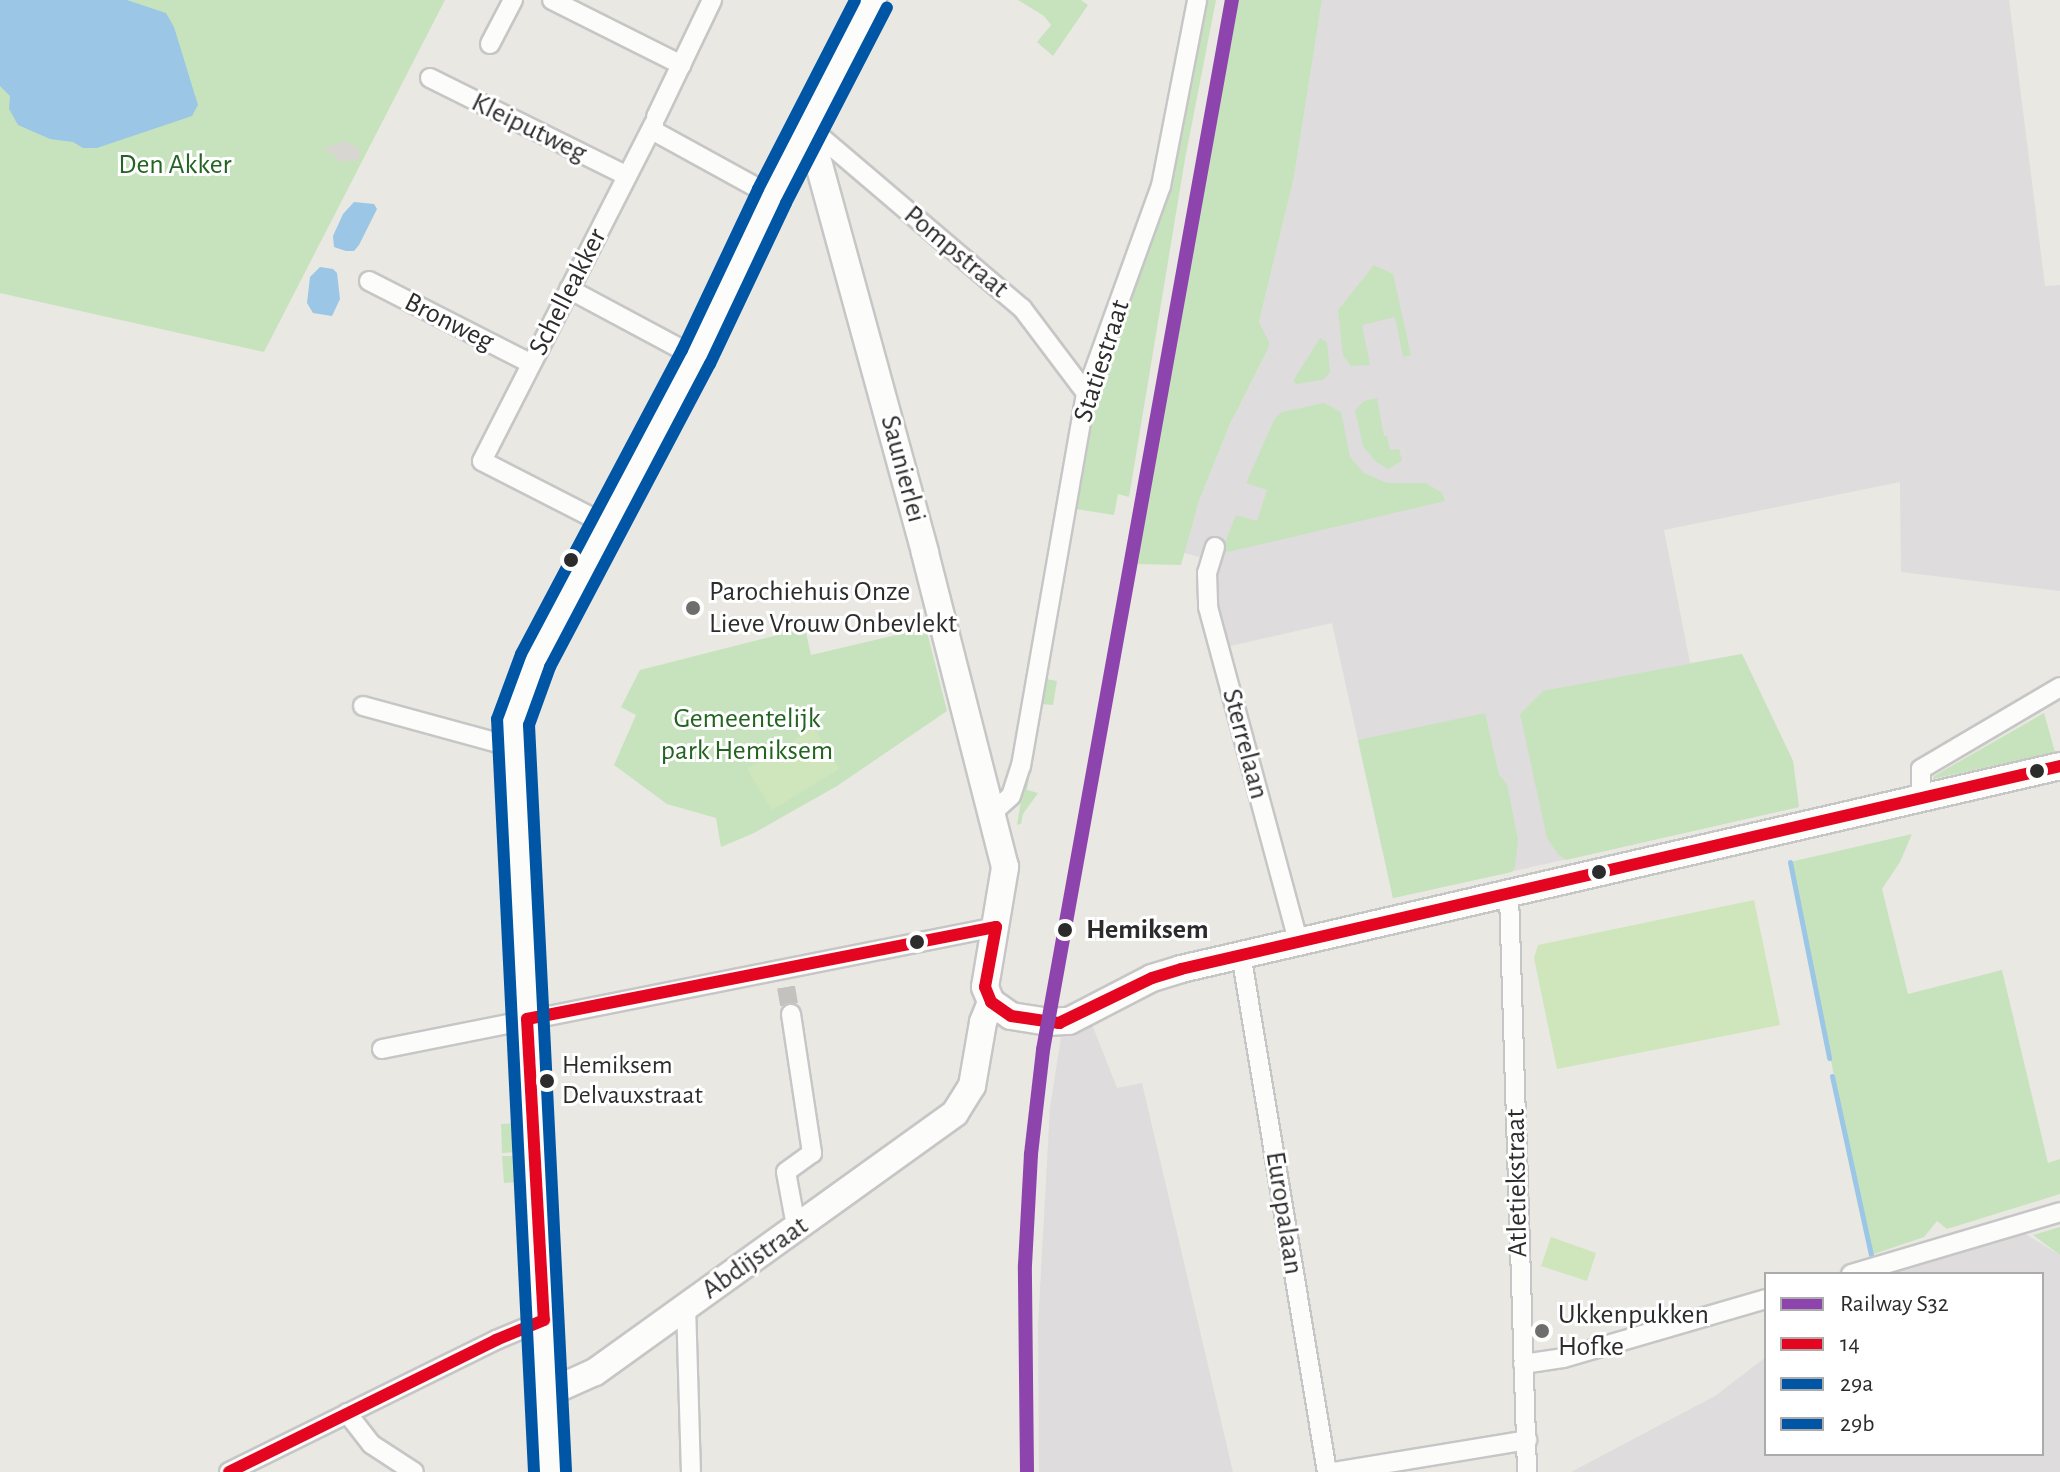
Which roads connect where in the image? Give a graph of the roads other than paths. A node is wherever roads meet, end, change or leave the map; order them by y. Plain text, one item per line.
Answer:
1 (513, 0) edge
2 (552, 0) edge
3 (712, 0) edge
4 (873, 0) edge
5 (1197, 0) edge
6 (490, 44) dead end
7 (682, 65) junction
8 (430, 78) dead end
9 (654, 123) junction
10 (809, 127) junction
11 (627, 176) junction
12 (772, 196) junction
13 (369, 281) dead end
14 (569, 289) junction
15 (696, 357) junction
16 (530, 363) junction
17 (1086, 393) junction
18 (605, 524) junction
19 (1215, 547) dead end
20 (2060, 687) edge
21 (363, 706) dead end
22 (513, 747) junction
23 (2060, 766) edge
24 (1921, 797) junction
25 (992, 813) junction
26 (1509, 895) junction
27 (996, 927) junction
28 (1298, 941) junction
29 (1241, 954) junction
30 (991, 1002) junction
31 (791, 1014) tunnel mouth
32 (527, 1019) junction
33 (382, 1049) dead end
34 (955, 1113) joint
35 (2060, 1212) edge
36 (800, 1228) junction
37 (1858, 1272) edge
38 (1764, 1300) edge
39 (686, 1305) junction
40 (544, 1320) junction
41 (1523, 1364) junction
42 (548, 1393) junction
43 (347, 1413) junction
44 (1527, 1440) junction
45 (1465, 1453) junction
46 (229, 1472) edge
47 (414, 1472) edge
48 (550, 1472) edge
49 (691, 1472) edge
50 (1327, 1472) edge
51 (1334, 1472) edge
52 (1418, 1472) edge
53 (1527, 1472) edge

1 - 6 street
2 - 7 street
3 - 7 street, Schelleakker
4 - 10 street
5 - 17 street, Statiestraat
7 - 9 street, Schelleakker
8 - 11 street, Kleiputweg
9 - 11 street, Schelleakker
9 - 12 street
10 - 12 street
10 - 17 street, Pompstraat
10 - 25 street, Saunierlei
11 - 14 street, Schelleakker
12 - 15 street
13 - 16 street, Bronweg
14 - 15 street
14 - 16 street, Schelleakker
15 - 18 street
16 - 18 street, Schelleakker
17 - 25 street, Statiestraat
18 - 22 street
19 - 28 street, Sterrelaan
20 - 24 street
21 - 22 street
22 - 32 street
23 - 24 street
24 - 26 street
25 - 27 street, Saunierlei
26 - 28 street
26 - 41 street, Atletiekstraat
27 - 30 street, Saunierlei
27 - 32 street
28 - 29 street
29 - 30 street
29 - 50 street, Europalaan
30 - 34 street, Saunierlei
31 - 36 street
32 - 33 street
32 - 40 street
34 - 36 street, Abdijstraat
35 - 37 street
36 - 39 street, Abdijstraat
38 - 41 street
39 - 42 street, Abdijstraat
39 - 49 street
40 - 42 street
40 - 43 street
41 - 44 street, Atletiekstraat
42 - 48 street
43 - 46 street
43 - 47 street
44 - 45 street
44 - 53 street, Atletiekstraat
45 - 51 street
45 - 52 street

